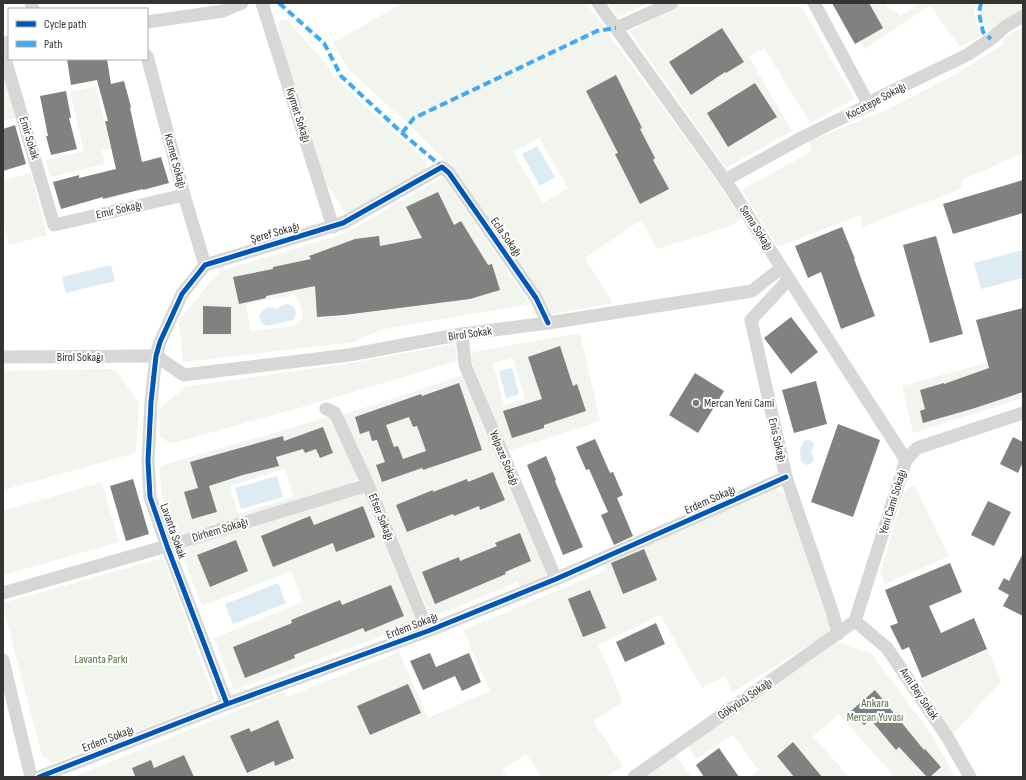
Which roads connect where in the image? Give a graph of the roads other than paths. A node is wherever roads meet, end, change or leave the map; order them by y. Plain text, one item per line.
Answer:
1 (242, 3) edge
2 (262, 3) edge
3 (598, 3) edge
4 (672, 3) edge
5 (814, 3) edge
6 (1023, 16) edge
7 (148, 22) edge
8 (616, 28) junction
9 (3, 52) edge
10 (148, 60) edge
11 (869, 105) junction
12 (442, 167) joint
13 (725, 180) junction
14 (184, 195) junction
15 (54, 225) joint
16 (333, 227) junction
17 (205, 265) junction
18 (781, 268) junction
19 (789, 279) junction
20 (548, 323) junction
21 (462, 334) junction
22 (156, 356) junction
23 (3, 357) edge
24 (326, 409) dead end
25 (1023, 413) edge
26 (906, 460) junction
27 (786, 477) junction
28 (368, 485) junction
29 (167, 546) junction
30 (556, 579) junction
31 (3, 593) edge
32 (855, 621) junction
33 (428, 631) junction
34 (838, 634) junction
35 (3, 660) edge
36 (226, 704) junction
37 (31, 777) edge
38 (39, 777) edge
39 (634, 777) edge
40 (970, 777) edge

1 - 7 street
2 - 16 street, Kıymet Sokağı
3 - 8 street, Sema Sokağı
4 - 8 street
5 - 11 street
6 - 11 street, Kocatepe Sokağı
8 - 13 street, Sema Sokağı
9 - 15 street, Emir Sokak
10 - 14 street, Kısmet Sokağı
11 - 13 street, Kocatepe Sokağı
12 - 16 street, Şeref Sokağı
12 - 20 street, Ecla Sokağı
13 - 18 street, Sema Sokağı
14 - 15 street, Emir Sokağı
14 - 17 street, Kısmet Sokağı
16 - 17 street, Şeref Sokağı
17 - 22 street
18 - 19 street, Sema Sokağı
18 - 20 street, Birol Sokak
19 - 26 street, Sema Sokağı
19 - 27 street, Enis Sokağı
20 - 21 street, Birol Sokak
21 - 22 street, Birol Sokak
21 - 30 street, Yelpaze Sokağı
22 - 23 street, Birol Sokağı
22 - 29 street, Lavanta Sokak
24 - 28 street, Efser Sokağı
25 - 26 street, Yeni Cami Sokağı
26 - 32 street, Yeni Cami Sokağı
27 - 30 street, Erdem Sokağı
27 - 34 street, Enis Sokağı
28 - 29 street, Dirhem Sokağı
28 - 33 street, Efser Sokağı
29 - 31 street, Dirhem Sokağı
29 - 36 street, Lavanta Sokak
30 - 33 street, Erdem Sokağı
32 - 34 street, Gökyüzü Sokağı
32 - 40 street, Avni Bey Sokak
33 - 36 street, Erdem Sokağı
34 - 39 street, Gökyüzü Sokağı
35 - 37 street
36 - 38 street, Erdem Sokağı

